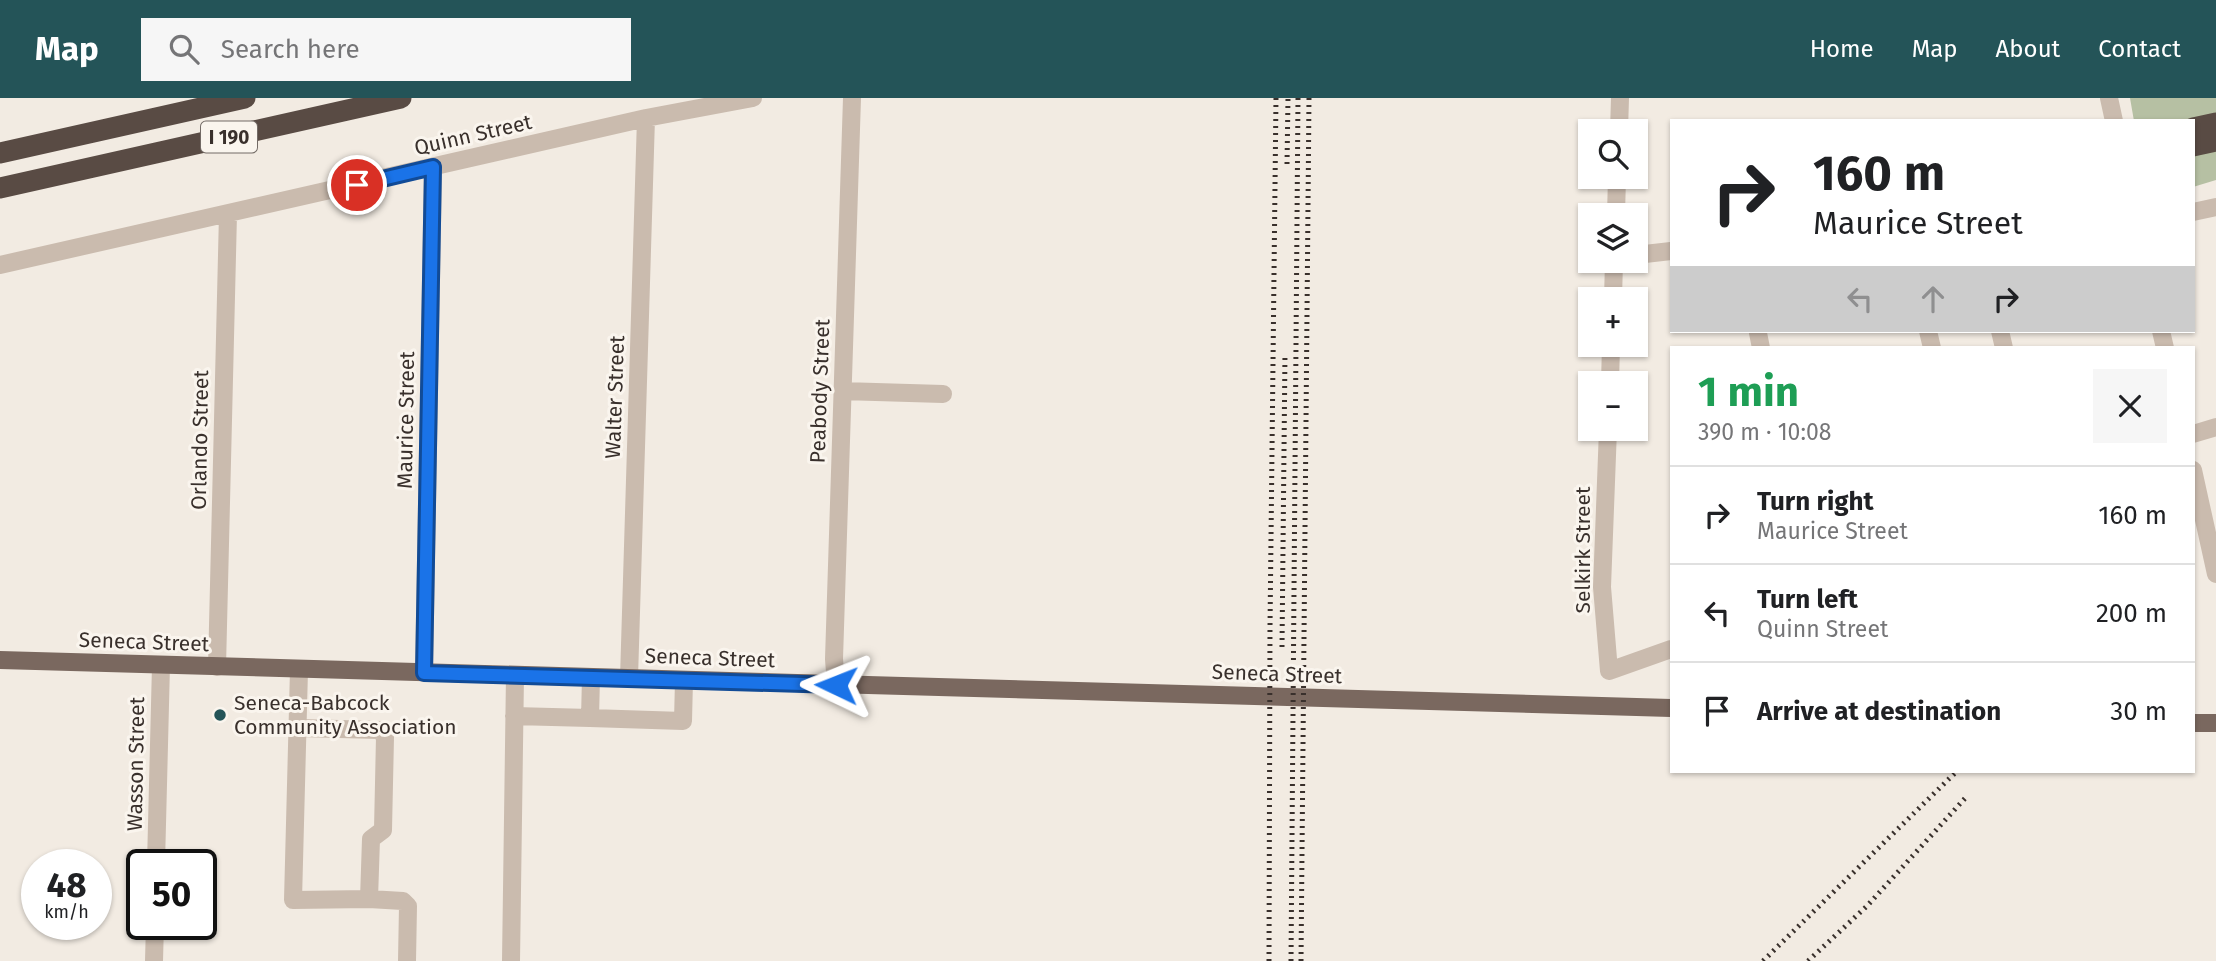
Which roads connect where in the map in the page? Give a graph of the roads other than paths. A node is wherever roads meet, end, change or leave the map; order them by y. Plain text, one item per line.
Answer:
1 (245, 98) edge
2 (401, 98) edge
3 (753, 98) edge
4 (852, 98) edge
5 (1620, 98) edge
6 (2109, 98) edge
7 (646, 118) junction
8 (1619, 119) edge
9 (2114, 119) edge
10 (2216, 123) edge
11 (2195, 128) edge
12 (2216, 141) edge
13 (2195, 146) edge
14 (0, 153) edge
15 (433, 167) junction
16 (0, 188) edge
17 (2216, 207) edge
18 (2195, 212) edge
19 (229, 214) junction
20 (1670, 251) edge
21 (1648, 253) edge
22 (0, 265) edge
23 (842, 391) junction
24 (943, 394) dead end
25 (2216, 427) edge
26 (2195, 433) edge
27 (1608, 441) edge
28 (2195, 479) edge
29 (2205, 523) edge
30 (2216, 574) edge
31 (1670, 649) edge
32 (0, 660) edge
33 (161, 665) junction
34 (217, 667) junction
35 (299, 670) junction
36 (424, 673) junction
37 (515, 676) junction
38 (591, 677) junction
39 (629, 678) junction
40 (684, 680) junction
41 (836, 685) junction
42 (1670, 708) edge
43 (514, 716) junction
44 (590, 718) junction
45 (2195, 723) edge
46 (2216, 723) edge
47 (298, 729) junction
48 (156, 849) edge
49 (369, 900) junction
50 (155, 940) edge
51 (154, 961) edge
52 (407, 961) edge
53 (511, 961) edge

1 - 14 highway, I 190
2 - 16 highway, I 190
3 - 7 street, Quinn Street
4 - 23 street, Peabody Street
5 - 8 street
6 - 9 street
7 - 15 street, Quinn Street
7 - 39 street, Walter Street
10 - 11 highway
12 - 13 highway
15 - 19 street, Quinn Street
15 - 36 street, Maurice Street
17 - 18 street
19 - 22 street, Quinn Street
19 - 34 street, Orlando Street
20 - 21 street
23 - 24 street
23 - 41 street, Peabody Street
25 - 26 street
27 - 31 street, Selkirk Street
28 - 29 street
29 - 30 street
32 - 33 main road, Seneca Street
33 - 34 main road, Seneca Street
33 - 48 street, Wasson Street
34 - 35 main road, Seneca Street
35 - 36 main road, Seneca Street
35 - 47 street
36 - 37 main road, Seneca Street
37 - 38 main road, Seneca Street
37 - 43 street
38 - 39 main road, Seneca Street
38 - 44 street
39 - 40 main road, Seneca Street
40 - 41 main road, Seneca Street
40 - 44 street
41 - 42 main road, Seneca Street
43 - 44 street
43 - 53 street
45 - 46 main road
47 - 49 street
47 - 49 street
49 - 52 street
50 - 51 street

